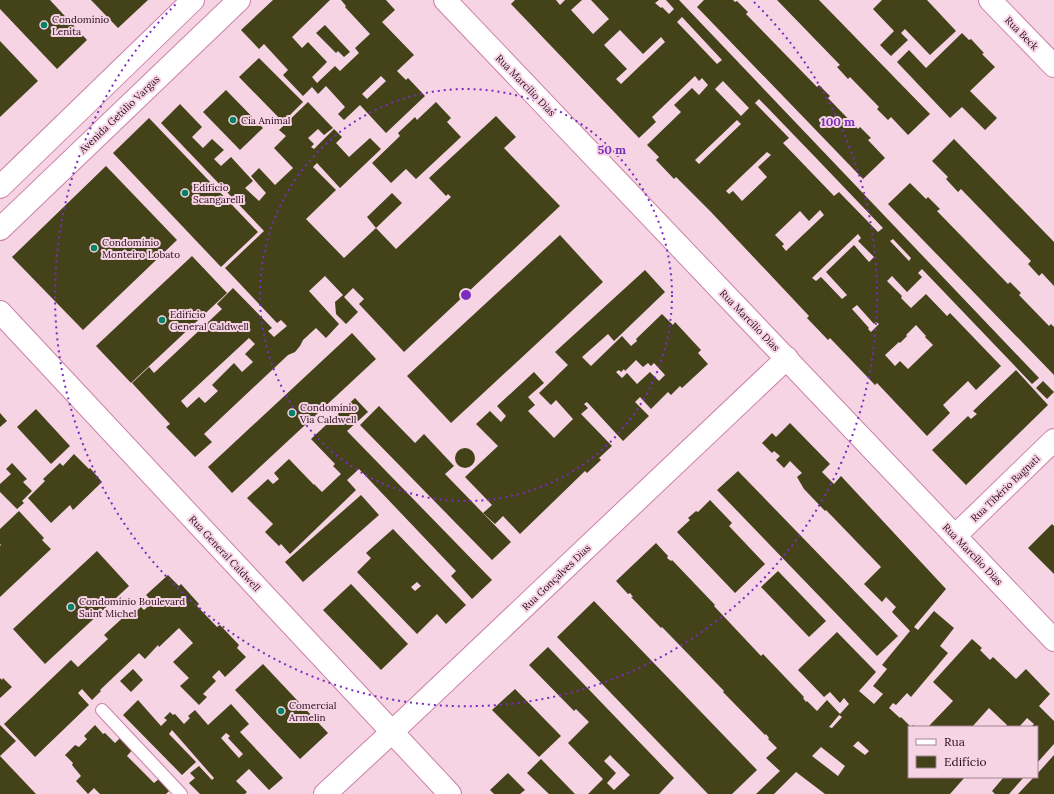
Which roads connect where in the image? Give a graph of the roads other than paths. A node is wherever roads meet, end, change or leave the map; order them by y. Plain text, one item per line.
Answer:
1 (193, 0) edge
2 (239, 0) edge
3 (445, 0) edge
4 (990, 0) edge
5 (1054, 66) edge
6 (0, 187) edge
7 (0, 229) edge
8 (0, 312) edge
9 (787, 358) junction
10 (1054, 440) edge
11 (955, 536) junction
12 (1054, 640) edge
13 (102, 710) dead end
14 (392, 732) junction
15 (181, 794) edge
16 (325, 794) edge
17 (450, 794) edge

1 - 6 street
2 - 7 street, Avenida Getúlio Vargas
3 - 9 street, Rua Marcílio Dias
4 - 5 street, Rua Beck
8 - 14 street, Rua General Caldwell
9 - 11 street, Rua Marcílio Dias
9 - 14 street, Rua Gonçalves Dias
10 - 11 street, Rua Tibério Bagnati
11 - 12 street, Rua Marcílio Dias
13 - 15 lane
14 - 16 street, Rua Gonçalves Dias
14 - 17 street, Rua General Caldwell

